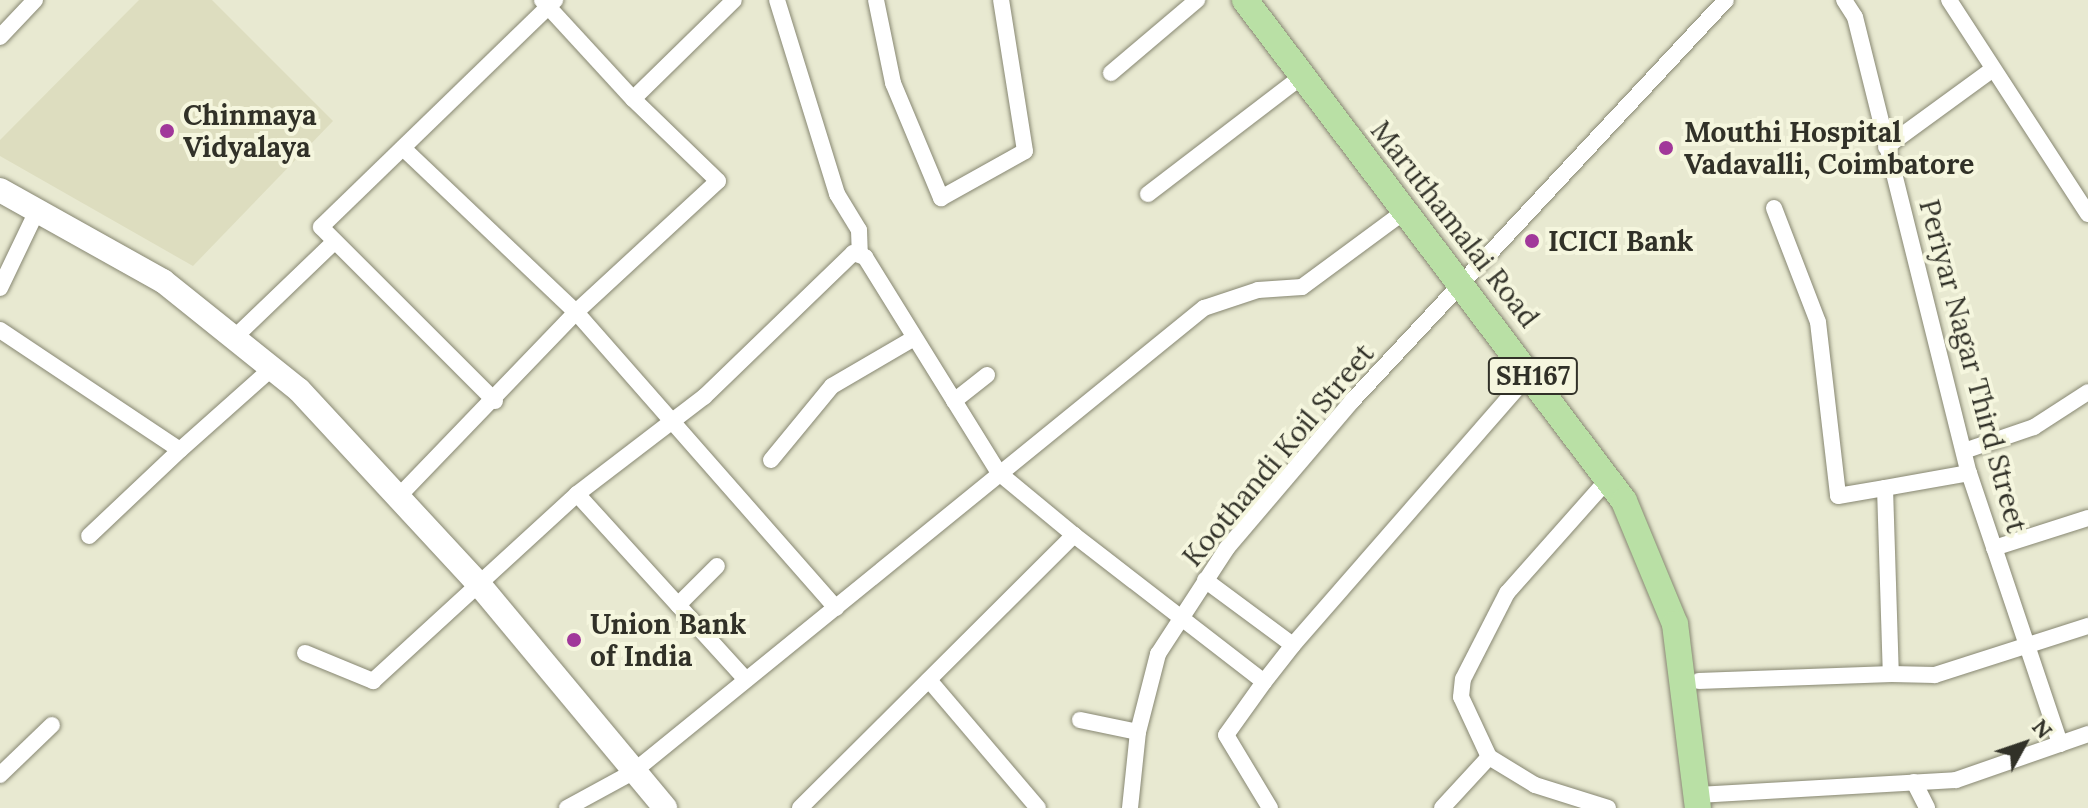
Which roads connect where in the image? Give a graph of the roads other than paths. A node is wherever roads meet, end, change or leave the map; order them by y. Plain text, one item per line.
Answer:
1 (35, 0) edge
2 (734, 0) edge
3 (777, 0) edge
4 (876, 0) edge
5 (1001, 0) edge
6 (1197, 0) edge
7 (1245, 0) edge
8 (1265, 0) edge
9 (1726, 0) edge
10 (1844, 0) edge
11 (1949, 0) edge
12 (549, 2) edge
13 (0, 37) edge
14 (1993, 69) junction
15 (1111, 73) dead end
16 (1301, 77) junction
17 (633, 99) junction
18 (1886, 147) junction
19 (403, 148) junction
20 (0, 190) edge
21 (1148, 194) dead end
22 (1774, 208) dead end
23 (1405, 211) junction
24 (36, 213) junction
25 (2088, 214) edge
26 (334, 242) junction
27 (860, 253) junction
28 (1467, 284) junction
29 (0, 288) edge
30 (576, 312) junction
31 (0, 330) edge
32 (234, 338) junction
33 (914, 338) junction
34 (272, 368) junction
35 (1530, 373) junction
36 (987, 375) dead end
37 (2088, 392) edge
38 (495, 401) junction
39 (954, 401) junction
40 (672, 421) junction
41 (180, 450) junction
42 (1964, 451) junction
43 (771, 460) dead end
44 (999, 473) junction
45 (1969, 473) junction
46 (1609, 478) junction
47 (1885, 488) junction
48 (577, 494) junction
49 (400, 495) junction
50 (2088, 518) edge
51 (1074, 535) junction
52 (89, 536) dead end
53 (1994, 548) junction
54 (717, 566) dead end
55 (1205, 580) junction
56 (477, 582) junction
57 (678, 605) junction
58 (836, 608) junction
59 (1179, 617) junction
60 (2088, 626) edge
61 (1293, 645) junction
62 (2027, 650) junction
63 (305, 653) dead end
64 (1891, 674) junction
65 (746, 680) junction
66 (929, 680) junction
67 (1699, 681) junction
68 (1264, 682) junction
69 (1080, 720) dead end
70 (52, 725) dead end
71 (1138, 732) junction
72 (2088, 734) edge
73 (2060, 744) junction
74 (1489, 757) junction
75 (633, 772) junction
76 (0, 775) edge
77 (1914, 782) junction
78 (1705, 801) edge
79 (567, 808) edge
80 (665, 808) edge
81 (800, 808) edge
82 (1038, 808) edge
83 (1130, 808) edge
84 (1270, 808) edge
85 (1442, 808) edge
86 (1608, 808) edge
87 (1927, 808) edge

1 - 13 street
2 - 17 street
3 - 27 street
4 - 5 street
6 - 15 street
7 - 16 main road, Maruthamalai Road / SH167
8 - 28 main road, Maruthamalai Road / SH167
9 - 28 street, Koothandi Koil Street
10 - 18 street, Periyar Nagar Third Street
11 - 14 street
12 - 17 street
12 - 19 street
14 - 18 street
14 - 25 street
16 - 21 street
16 - 23 main road, Maruthamalai Road / SH167
17 - 30 street
18 - 42 street, Periyar Nagar Third Street
19 - 26 street
19 - 30 street
20 - 24 main road
22 - 47 street
23 - 28 main road, Maruthamalai Road / SH167
23 - 44 street
24 - 29 street
24 - 32 main road
26 - 32 street
26 - 38 street
27 - 33 street
27 - 40 street
28 - 35 main road, Maruthamalai Road / SH167
28 - 55 street, Koothandi Koil Street
28 - 67 main road, Maruthamalai Road / SH167
30 - 38 street
30 - 40 street
31 - 41 street
32 - 34 main road
33 - 39 street
33 - 43 street
34 - 41 street
34 - 49 main road
35 - 46 main road, Maruthamalai Road / SH167
35 - 61 street
36 - 39 street
37 - 42 street
38 - 49 street
39 - 44 street
40 - 48 street
40 - 58 street
41 - 52 street
42 - 45 street, Periyar Nagar Third Street
44 - 51 street
44 - 58 street
45 - 47 street
45 - 53 street, Periyar Nagar Third Street
46 - 74 street
46 - 78 main road, Maruthamalai Road / SH167
47 - 64 street
48 - 56 street
48 - 57 street
49 - 56 main road
50 - 53 street
51 - 59 street
51 - 66 street
53 - 62 street, Periyar Nagar Third Street
54 - 57 street
55 - 59 street, Koothandi Koil Street
55 - 61 street
56 - 63 street
56 - 75 main road
57 - 65 street
58 - 65 street
59 - 68 street
59 - 71 street, Koothandi Koil Street
60 - 62 street
61 - 68 street
62 - 64 street
62 - 73 street, Periyar Nagar Third Street
64 - 67 street
65 - 75 street
66 - 81 street
66 - 82 street
67 - 78 main road, Maruthamalai Road / SH167
68 - 84 street
69 - 71 street
70 - 76 street
71 - 83 street, Koothandi Koil Street
72 - 73 street
73 - 77 street
74 - 85 street
74 - 86 street
75 - 79 street
75 - 80 main road
77 - 78 street
77 - 87 street

